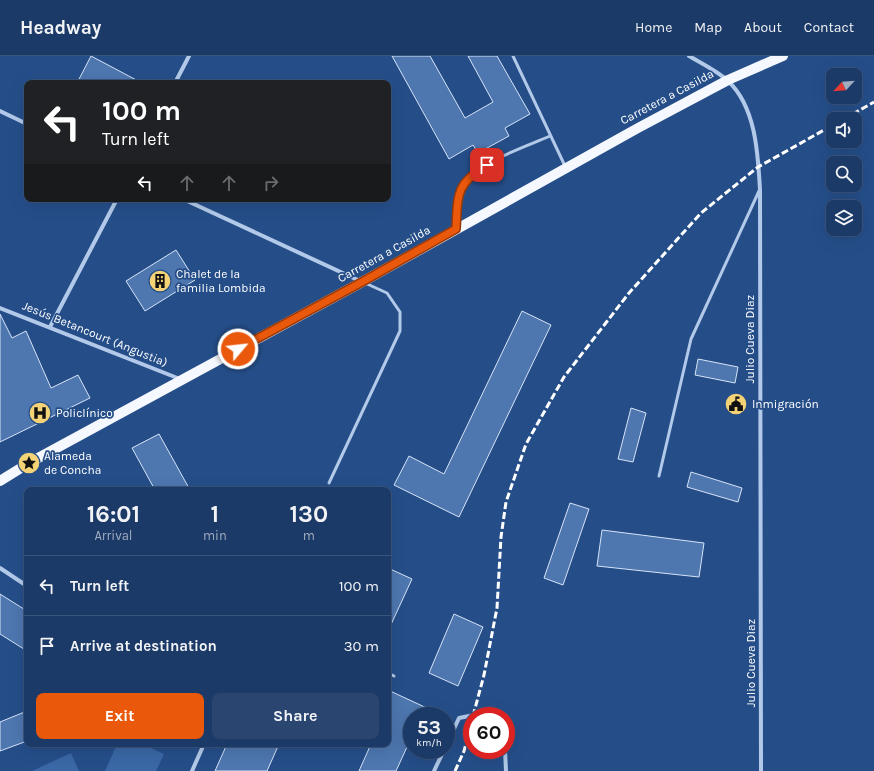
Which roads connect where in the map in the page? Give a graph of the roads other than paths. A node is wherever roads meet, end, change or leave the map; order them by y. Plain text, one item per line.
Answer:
1 (189, 56) edge
2 (513, 56) edge
3 (689, 56) edge
4 (783, 56) edge
5 (177, 80) edge
6 (728, 80) junction
7 (0, 111) edge
8 (24, 123) edge
9 (550, 136) junction
10 (565, 168) junction
11 (760, 190) junction
12 (115, 202) edge
13 (189, 202) edge
14 (456, 229) junction
15 (362, 282) junction
16 (0, 308) edge
17 (50, 327) junction
18 (182, 379) junction
19 (659, 476) dead end
20 (0, 481) edge
21 (329, 483) dead end
22 (0, 568) edge
23 (24, 584) edge
24 (391, 674) edge
25 (394, 676) dead end
26 (463, 717) edge
27 (455, 725) edge
28 (203, 747) edge
29 (440, 759) edge
30 (505, 759) edge
31 (192, 771) edge
32 (434, 771) edge
33 (506, 771) edge
34 (761, 771) edge

1 - 5 street
2 - 9 lane
3 - 6 street, Julio Cueva Diaz
4 - 6 main road, Carretera a Casilda
6 - 10 main road, Carretera a Casilda
6 - 11 street, Julio Cueva Diaz
7 - 8 street
9 - 10 lane
9 - 14 lane
10 - 14 main road, Carretera a Casilda
11 - 19 lane
11 - 34 street, Julio Cueva Diaz
12 - 17 street
13 - 15 street
14 - 15 main road, Carretera a Casilda
15 - 18 main road, Carretera a Casilda
15 - 21 lane
16 - 17 street, Jesús Betancourt (Angustia)
17 - 18 street, Jesús Betancourt (Angustia)
18 - 20 main road, Carretera a Casilda
22 - 23 street
24 - 25 lane
26 - 27 street
28 - 31 street
29 - 32 street
30 - 33 street

